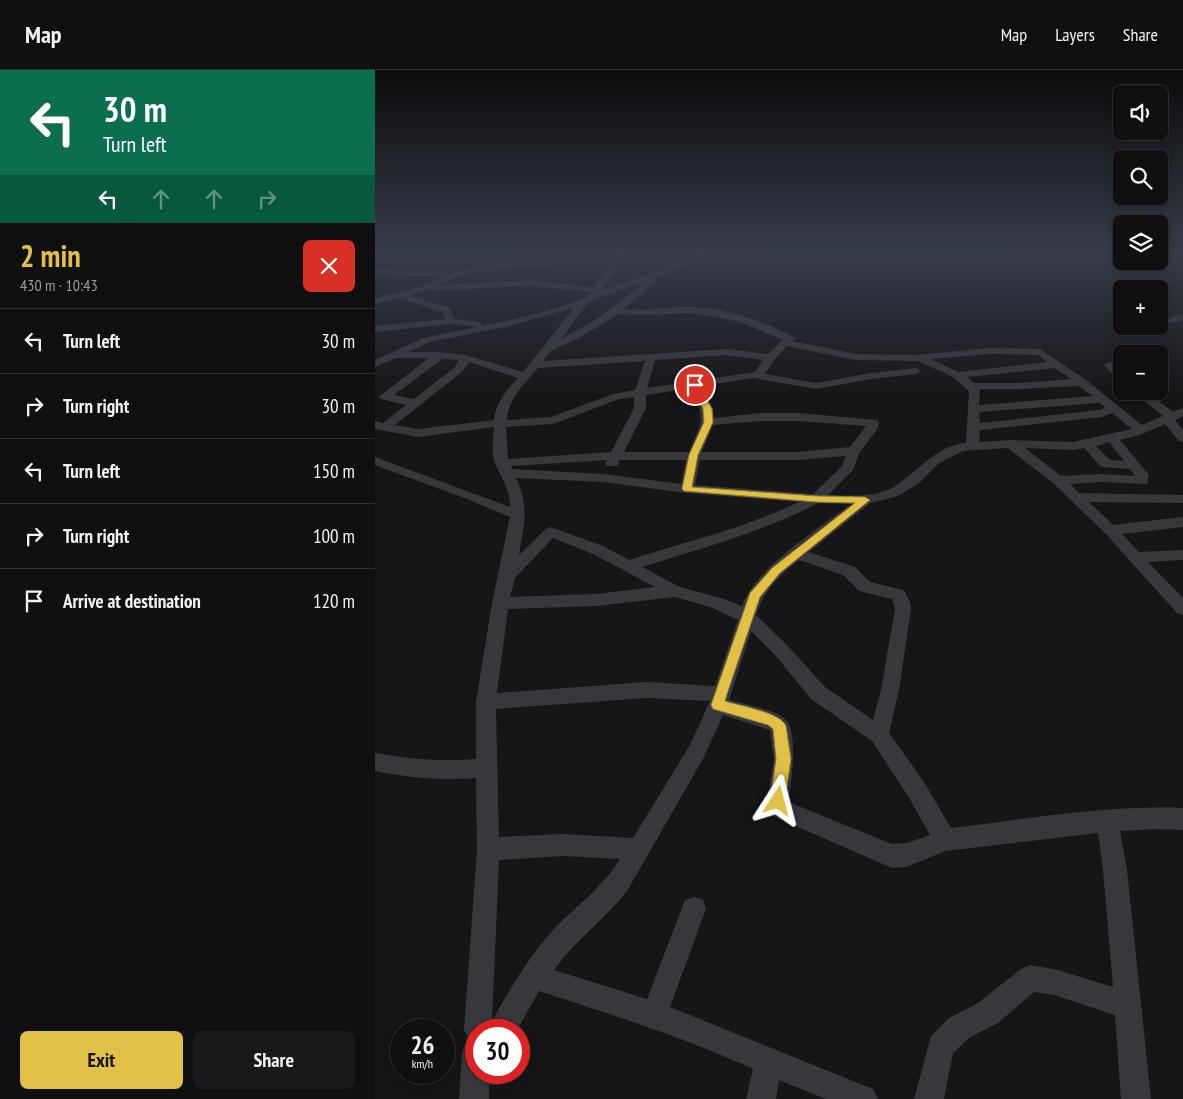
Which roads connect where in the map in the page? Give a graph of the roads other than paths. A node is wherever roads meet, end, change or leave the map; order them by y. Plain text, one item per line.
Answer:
1 (417, 300) edge
2 (579, 300) edge
3 (589, 300) edge
4 (630, 300) edge
5 (618, 311) junction
6 (1183, 317) edge
7 (1170, 320) dead end
8 (451, 321) junction
9 (490, 327) junction
10 (380, 328) edge
11 (375, 338) edge
12 (786, 343) junction
13 (392, 356) junction
14 (440, 356) junction
15 (651, 357) junction
16 (467, 358) junction
17 (770, 358) junction
18 (914, 358) junction
19 (376, 363) edge
20 (535, 364) junction
21 (1058, 364) junction
22 (1109, 365) dead end
23 (1113, 369) edge
24 (916, 371) dead end
25 (759, 375) junction
26 (957, 375) junction
27 (1082, 382) junction
28 (695, 385) junction
29 (971, 386) junction
30 (640, 393) junction
31 (380, 395) edge
32 (1101, 399) junction
33 (1152, 400) edge
34 (416, 403) junction
35 (1113, 408) junction
36 (973, 409) junction
37 (1174, 416) edge
38 (708, 422) junction
39 (501, 424) junction
40 (380, 426) edge
41 (974, 427) junction
42 (1140, 430) junction
43 (1183, 438) edge
44 (1113, 439) junction
45 (1011, 444) junction
46 (1087, 444) junction
47 (972, 445) junction
48 (854, 451) junction
49 (694, 455) junction
50 (616, 456) junction
51 (375, 461) edge
52 (1135, 465) junction
53 (504, 468) junction
54 (603, 478) junction
55 (1058, 480) junction
56 (687, 489) junction
57 (1074, 497) junction
58 (817, 499) junction
59 (1183, 499) edge
60 (865, 500) junction
61 (518, 516) junction
62 (1183, 522) edge
63 (1110, 530) junction
64 (798, 554) junction
65 (1183, 556) edge
66 (1136, 557) junction
67 (630, 565) junction
68 (507, 576) junction
69 (675, 591) junction
70 (500, 603) junction
71 (1183, 609) edge
72 (748, 618) junction
73 (719, 699) junction
74 (486, 702) junction
75 (879, 734) junction
76 (375, 762) edge
77 (486, 768) junction
78 (1183, 819) edge
79 (1107, 821) junction
80 (945, 840) junction
81 (488, 850) junction
82 (639, 850) junction
83 (694, 909) dead end
84 (533, 976) junction
85 (1126, 1005) junction
86 (655, 1016) junction
87 (479, 1019) edge
88 (508, 1019) edge
89 (769, 1062) junction
90 (761, 1099) edge
91 (863, 1099) edge
92 (929, 1099) edge
93 (1136, 1099) edge

1 - 8 street
2 - 9 street
3 - 20 street
4 - 5 street
5 - 12 street
5 - 20 street
6 - 7 street
8 - 9 street
8 - 10 street
9 - 13 street
10 - 11 street
12 - 17 street
12 - 18 street
13 - 14 street
13 - 19 street
14 - 16 street
14 - 31 street
15 - 17 street
15 - 20 street
15 - 30 street
16 - 20 street
16 - 34 street
17 - 25 street
18 - 21 street
18 - 26 street
20 - 39 street
21 - 26 street
21 - 27 street
22 - 23 street
24 - 25 street
25 - 28 street
26 - 29 street
27 - 29 street
27 - 32 street
28 - 30 street
28 - 38 street
29 - 36 street
30 - 39 street
30 - 50 street
31 - 34 street
32 - 35 street
32 - 36 street
33 - 37 street
34 - 40 street
35 - 41 street
35 - 42 street
36 - 41 street
37 - 42 street
37 - 43 street
38 - 48 street
38 - 49 street
39 - 40 street
39 - 53 street
41 - 47 street
42 - 44 street
44 - 46 street
44 - 52 street
45 - 46 street
45 - 47 street
45 - 55 street
46 - 52 street
47 - 60 street
48 - 49 street
48 - 58 street
49 - 50 street
49 - 56 street
50 - 53 street
50 - 54 street
51 - 61 street
52 - 55 street
53 - 54 street
53 - 61 street
54 - 56 street
55 - 57 street
56 - 58 street
57 - 59 street
57 - 63 street
58 - 60 street
58 - 67 street
60 - 64 street
61 - 68 street
62 - 63 street
63 - 66 street
64 - 72 street
64 - 75 street
65 - 66 street
66 - 71 street
67 - 68 street
67 - 69 street
68 - 70 street
69 - 70 street
69 - 72 street
70 - 74 street
72 - 73 street
72 - 75 street
73 - 74 street
73 - 80 street
73 - 82 street
74 - 77 street
75 - 80 street
76 - 77 street
77 - 81 street
78 - 79 street
79 - 80 street
79 - 85 street
81 - 82 street
81 - 87 street
82 - 84 street
83 - 86 street
84 - 86 street
84 - 88 street
85 - 92 street
85 - 93 street
86 - 89 street
89 - 90 street
89 - 91 street

